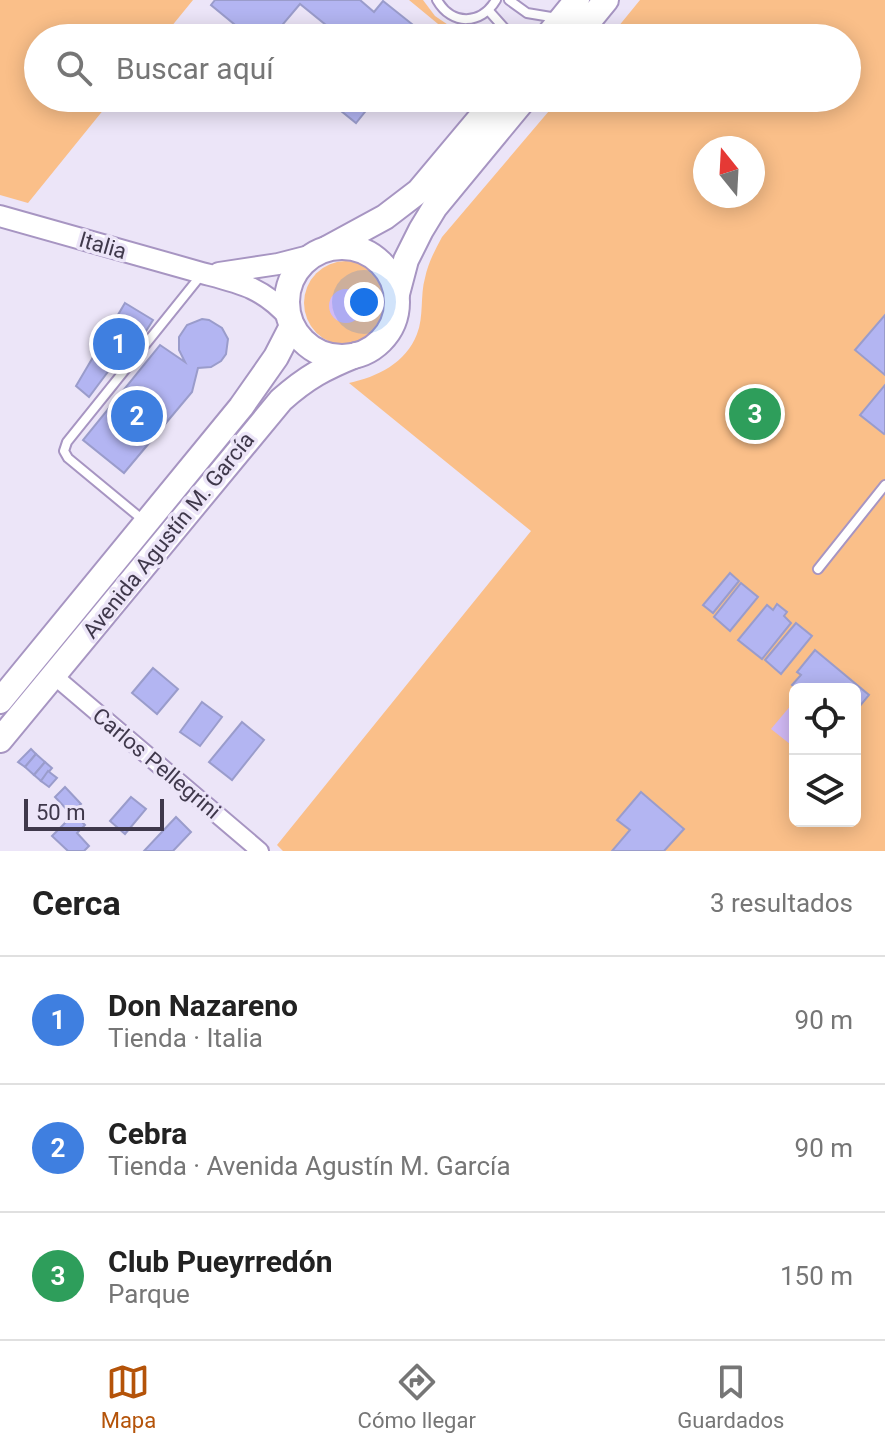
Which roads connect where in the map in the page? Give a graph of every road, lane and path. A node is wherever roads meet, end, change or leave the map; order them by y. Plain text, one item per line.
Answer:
1 (437, 0) edge
2 (496, 0) edge
3 (509, 0) edge
4 (606, 0) edge
5 (489, 11) junction
6 (501, 24) edge
7 (565, 24) edge
8 (485, 112) edge
9 (513, 112) edge
10 (0, 216) edge
11 (319, 252) junction
12 (205, 274) junction
13 (397, 294) junction
14 (291, 322) junction
15 (356, 355) junction
16 (885, 485) edge
17 (145, 522) junction
18 (818, 569) dead end
19 (53, 675) junction
20 (0, 701) edge
21 (0, 740) edge
22 (260, 851) edge

1 - 5 lane
2 - 5 lane
3 - 7 lane
4 - 7 main road
5 - 6 lane
8 - 11 main road
9 - 13 main road
10 - 12 street, Italia
11 - 12 street, Italia
11 - 13 main road
11 - 14 main road
12 - 14 street, Italia
12 - 17 lane
13 - 15 main road
14 - 15 main road
14 - 17 main road, Avenida Agustín M. García
15 - 19 main road, Avenida Agustín M. García
16 - 18 lane
17 - 20 main road, Avenida Agustín M. García
19 - 21 main road, Avenida Agustín M. García
19 - 22 street, Carlos Pellegrini

